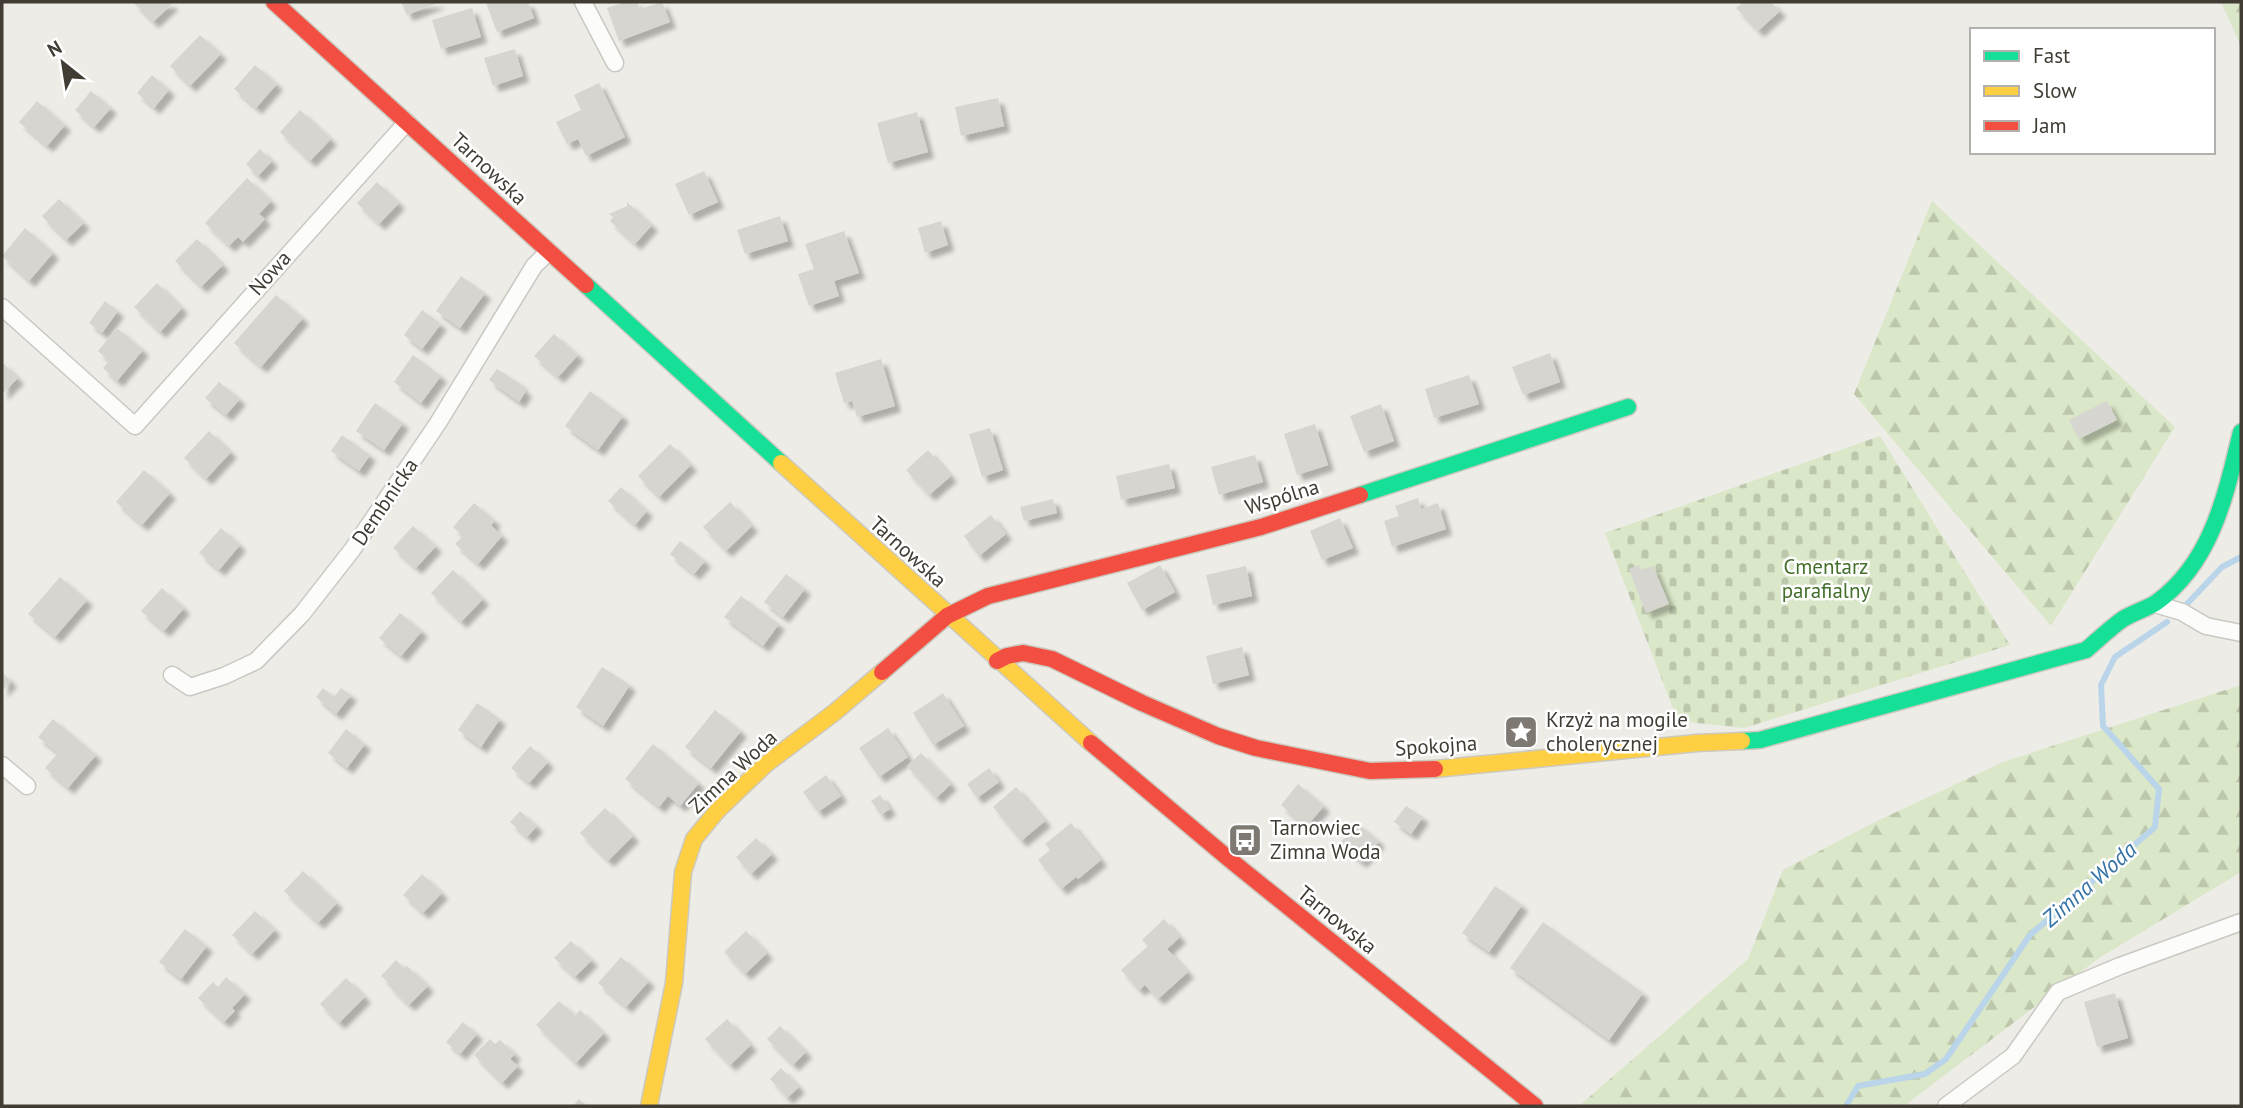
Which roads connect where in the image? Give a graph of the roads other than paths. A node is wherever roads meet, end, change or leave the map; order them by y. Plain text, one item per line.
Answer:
1 (274, 2) edge
2 (583, 2) edge
3 (615, 63) dead end
4 (407, 122) junction
5 (548, 252) junction
6 (2, 307) edge
7 (1628, 407) dead end
8 (2241, 432) edge
9 (2155, 604) junction
10 (947, 616) junction
11 (2241, 633) edge
12 (997, 661) junction
13 (172, 675) dead end
14 (2, 765) edge
15 (27, 786) dead end
16 (2241, 922) edge
17 (649, 1106) edge
18 (1535, 1106) edge
19 (1946, 1106) edge

1 - 4 street, Tarnowska
2 - 3 street
4 - 5 street, Tarnowska
4 - 6 street, Nowa
5 - 10 street, Tarnowska
5 - 13 street, Dembnicka
7 - 10 street, Wspólna
8 - 9 street, Spokojna
9 - 11 street
9 - 12 street, Spokojna
10 - 12 street, Tarnowska
10 - 17 street, Zimna Woda
12 - 18 street, Tarnowska
14 - 15 street
16 - 19 street

